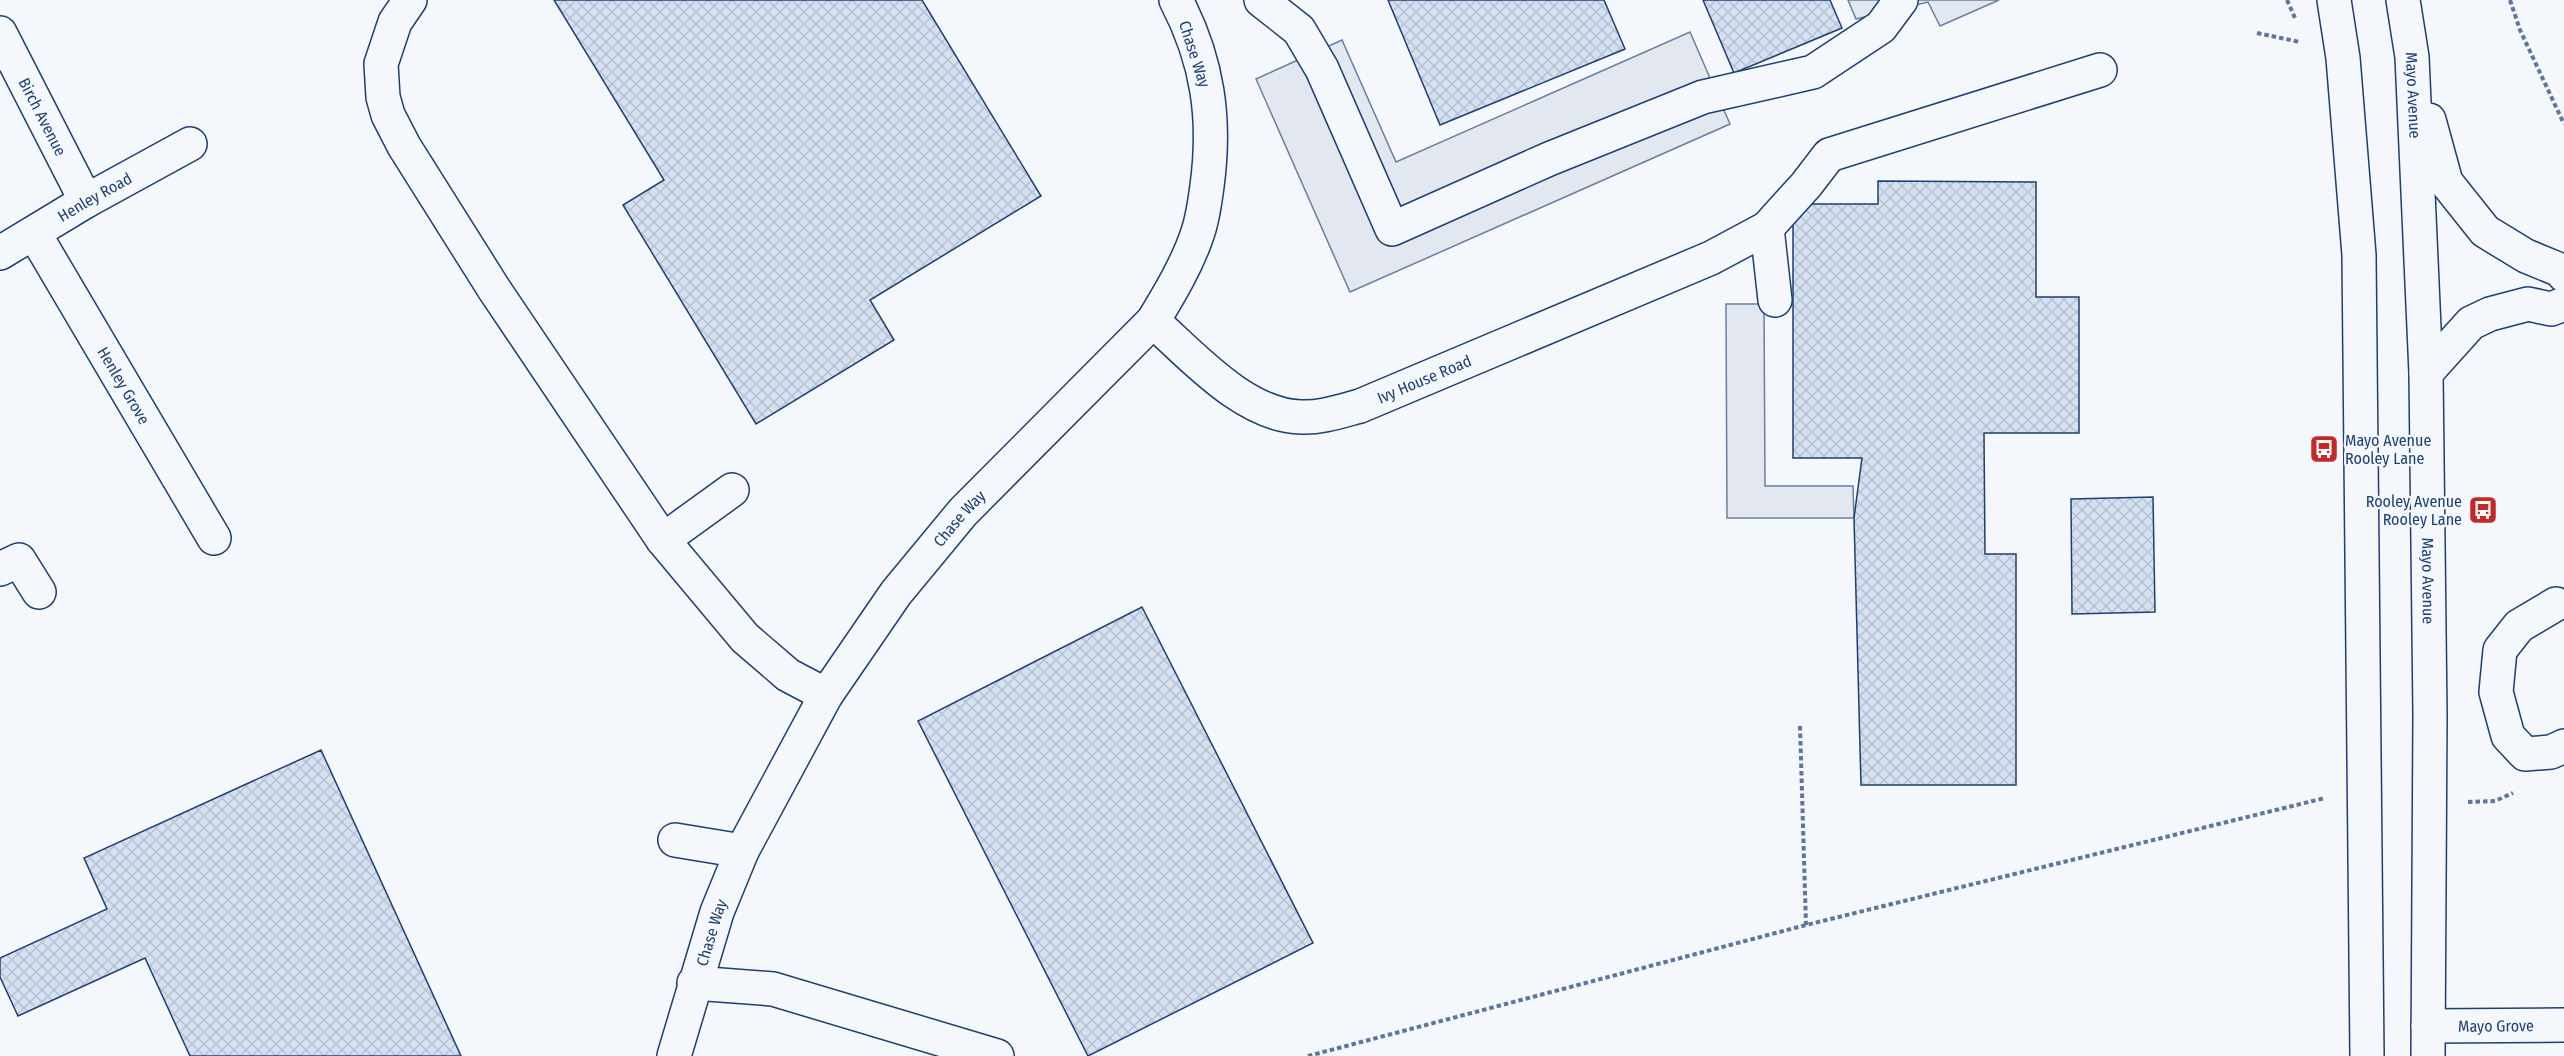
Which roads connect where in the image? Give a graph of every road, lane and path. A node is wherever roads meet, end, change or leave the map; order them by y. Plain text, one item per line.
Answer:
1 (410, 0) edge
2 (1176, 0) edge
3 (1261, 0) edge
4 (1901, 0) edge
5 (2334, 0) edge
6 (2403, 0) edge
7 (2510, 0) edge
8 (0, 33) edge
9 (2257, 33) dead end
10 (2306, 44) dead end
11 (2412, 57) junction
12 (2100, 70) dead end
13 (2564, 124) edge
14 (190, 144) dead end
15 (86, 201) junction
16 (1767, 228) junction
17 (33, 233) junction
18 (0, 253) edge
19 (2564, 275) edge
20 (1775, 300) dead end
21 (2564, 304) edge
22 (1153, 321) junction
23 (2426, 373) junction
24 (732, 490) dead end
25 (214, 538) dead end
26 (663, 540) junction
27 (0, 569) edge
28 (39, 592) dead end
29 (2554, 601) edge
30 (826, 694) junction
31 (1800, 726) dead end
32 (2564, 746) edge
33 (2365, 789) junction
34 (2515, 792) dead end
35 (2429, 804) junction
36 (675, 840) dead end
37 (742, 851) junction
38 (1806, 925) junction
39 (694, 983) junction
40 (2564, 1025) edge
41 (2428, 1041) edge
42 (674, 1056) edge
43 (997, 1056) edge
44 (1308, 1056) edge
45 (2367, 1056) edge

1 - 26 street
2 - 22 street, Chase Way
3 - 4 street
5 - 33 street
6 - 11 street, Mayo Avenue
7 - 13 path
8 - 15 street, Birch Avenue
9 - 10 path
11 - 19 street
11 - 23 street, Mayo Avenue
12 - 16 street, Ivy House Road
14 - 15 street, Henley Road
15 - 17 street, Henley Road
16 - 20 street
16 - 22 street, Ivy House Road
17 - 18 street, Henley Road
17 - 25 street, Henley Grove
21 - 23 street
22 - 30 street, Chase Way
23 - 35 street, Mayo Avenue
24 - 26 street
26 - 30 street
27 - 28 street
29 - 32 street
30 - 37 street, Chase Way
31 - 38 path
33 - 38 path
33 - 45 street
34 - 35 path
35 - 41 street, Mayo Avenue
36 - 37 street
37 - 39 street, Chase Way
38 - 44 path
39 - 42 street, Chase Way
39 - 43 street
40 - 41 street, Mayo Grove

